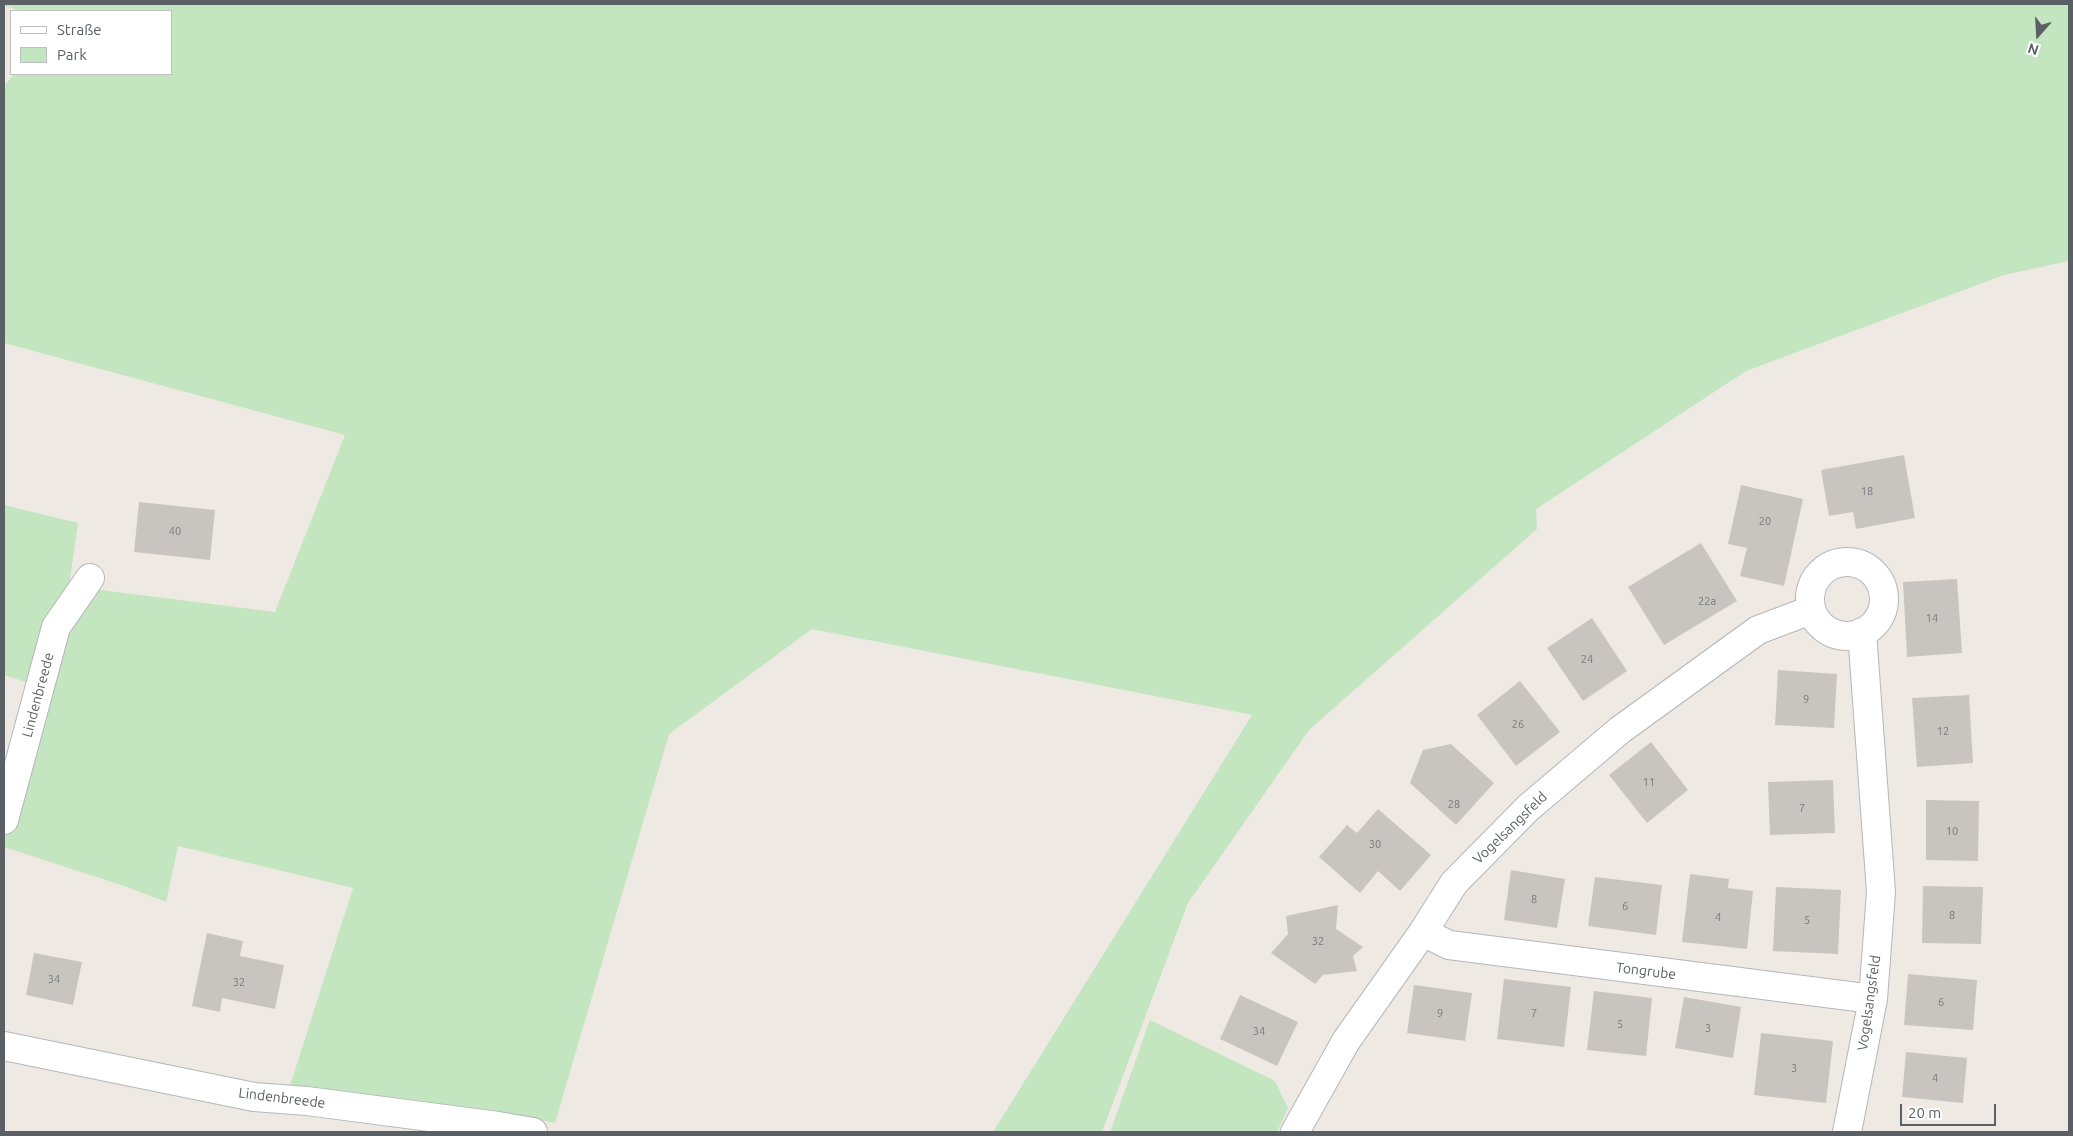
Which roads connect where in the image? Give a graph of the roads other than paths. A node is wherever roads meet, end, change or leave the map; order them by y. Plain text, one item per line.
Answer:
1 (90, 578) dead end
2 (1811, 610) junction
3 (1862, 632) junction
4 (4, 820) edge
5 (1423, 932) junction
6 (1873, 999) junction
7 (4, 1046) edge
8 (533, 1132) edge
9 (1295, 1132) edge
10 (1848, 1132) edge

1 - 4 street, Lindenbreede
2 - 3 street
2 - 3 street
2 - 5 street, Vogelsangsfeld
3 - 6 street, Vogelsangsfeld
5 - 6 street, Tongrube
5 - 9 street, Vogelsangsfeld
6 - 10 street, Vogelsangsfeld
7 - 8 street, Lindenbreede

